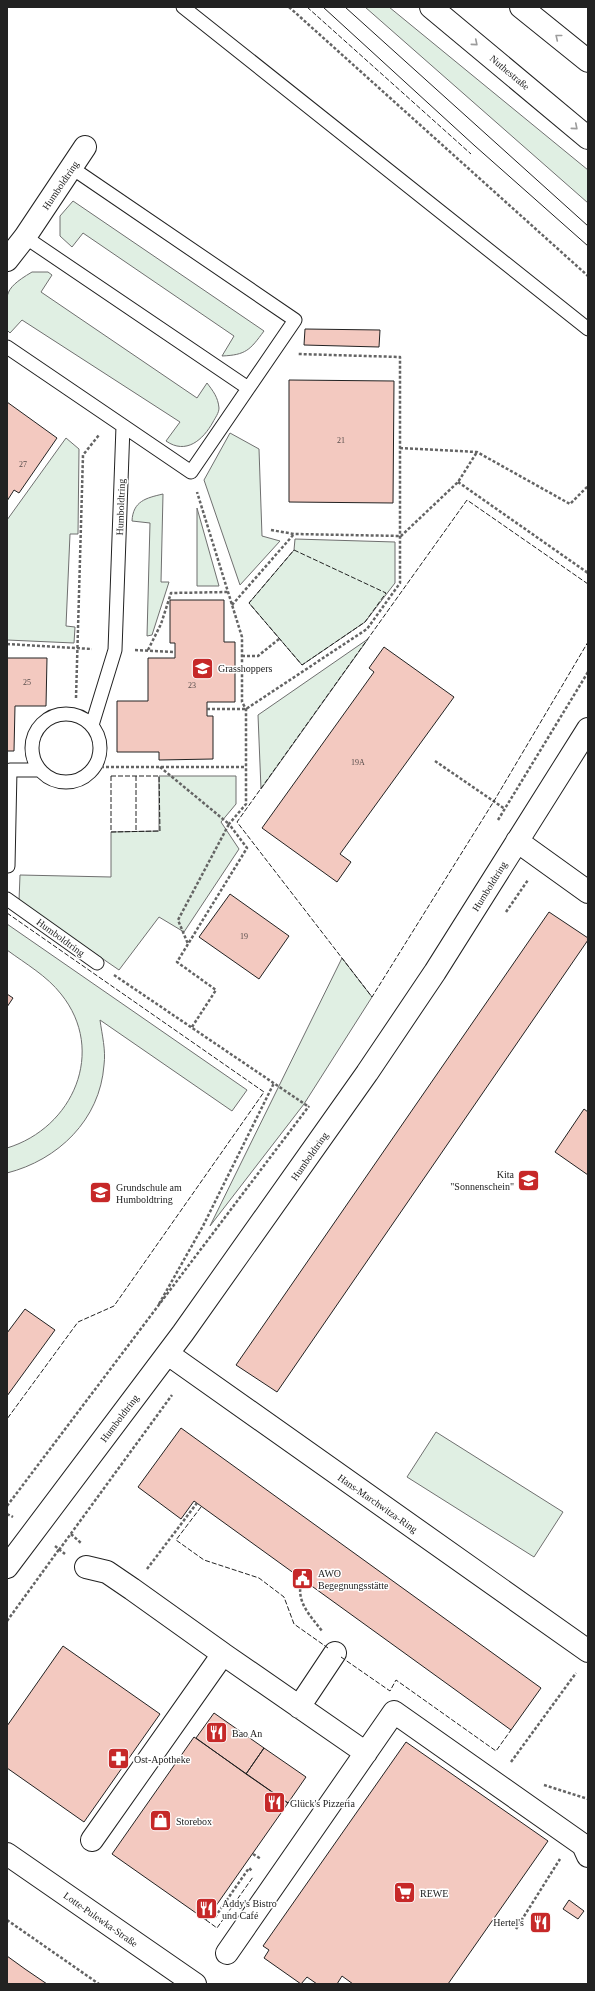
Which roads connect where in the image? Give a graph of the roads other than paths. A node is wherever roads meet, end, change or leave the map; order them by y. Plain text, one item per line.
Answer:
1 (183, 7) edge
2 (431, 7) edge
3 (522, 7) edge
4 (588, 61) edge
5 (588, 138) edge
6 (85, 147) dead end
7 (72, 168) junction
8 (25, 237) junction
9 (7, 260) edge
10 (588, 329) edge
11 (7, 347) edge
12 (248, 388) junction
13 (117, 422) junction
14 (92, 724) junction
15 (588, 729) edge
16 (39, 770) junction
17 (517, 841) junction
18 (8, 866) dead end
19 (588, 892) edge
20 (7, 899) edge
21 (97, 963) road end
22 (168, 1354) junction
23 (7, 1567) edge
24 (86, 1567) dead end
25 (584, 1650) edge
26 (335, 1653) road end
27 (223, 1654) junction
28 (299, 1707) junction
29 (366, 1753) junction
30 (92, 1840) dead end
31 (586, 1850) edge
32 (7, 1854) edge
33 (227, 1953) dead end
34 (195, 1984) edge

1 - 10 lane
2 -> 5 main road, Nuthestraße
4 -> 3 main road
6 - 7 main road, Humboldtring
7 - 8 main road, Humboldtring
7 - 12 lane
8 - 9 main road, Humboldtring
8 - 12 lane
11 - 13 lane
12 - 13 lane
13 - 14 lane, Humboldtring
14 - 16 lane
14 - 16 lane
15 - 17 main road, Humboldtring
16 - 18 lane
17 - 19 main road
17 - 22 main road, Humboldtring
20 - 21 lane, Humboldtring
22 - 23 main road, Humboldtring
22 - 25 main road, Hans-Marchwitza-Ring
24 - 27 main road
26 - 28 main road
27 - 28 main road
27 - 30 main road
28 - 29 main road
29 - 31 main road
29 - 33 main road
32 - 34 main road, Lotte-Pulewka-Straße

